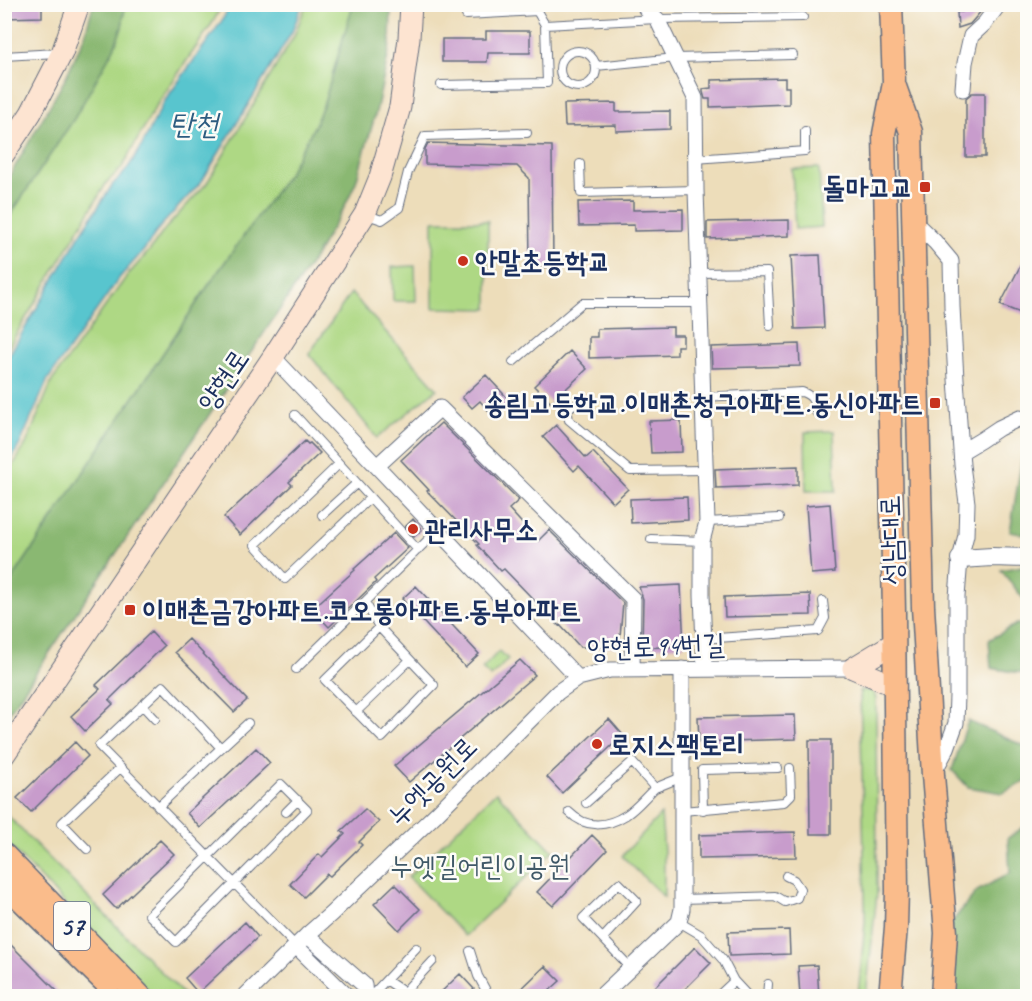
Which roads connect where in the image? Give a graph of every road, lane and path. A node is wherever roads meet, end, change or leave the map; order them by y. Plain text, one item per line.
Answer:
1 (79, 4) edge
2 (411, 4) edge
3 (465, 4) edge
4 (645, 4) edge
5 (891, 4) edge
6 (999, 4) edge
7 (537, 8) edge
8 (500, 9) edge
9 (803, 17) dead end
10 (657, 19) junction
11 (545, 25) junction
12 (62, 53) junction
13 (4, 56) edge
14 (793, 56) dead end
15 (676, 58) junction
16 (596, 66) junction
17 (894, 83) junction
18 (441, 85) dead end
19 (963, 89) dead end
20 (805, 131) dead end
21 (527, 134) dead end
22 (4, 154) edge
23 (695, 159) junction
24 (580, 164) dead end
25 (696, 190) junction
26 (365, 214) junction
27 (912, 220) junction
28 (699, 273) junction
29 (700, 303) junction
30 (771, 326) dead end
31 (273, 357) junction
32 (513, 362) dead end
33 (704, 397) junction
34 (573, 405) dead end
35 (816, 412) dead end
36 (295, 415) dead end
37 (1025, 418) edge
38 (961, 452) junction
39 (339, 464) junction
40 (377, 466) junction
41 (705, 470) junction
42 (357, 483) junction
43 (370, 498) junction
44 (322, 515) dead end
45 (779, 518) dead end
46 (707, 522) junction
47 (438, 530) junction
48 (651, 539) dead end
49 (702, 542) junction
50 (418, 550) junction
51 (1028, 558) edge
52 (960, 559) junction
53 (823, 601) dead end
54 (365, 602) junction
55 (379, 627) junction
56 (704, 639) junction
57 (894, 643) junction
58 (410, 660) junction
59 (853, 668) junction
60 (296, 669) dead end
61 (682, 669) junction
62 (705, 669) junction
63 (632, 670) junction
64 (578, 678) junction
65 (895, 686) junction
66 (142, 705) junction
67 (356, 712) junction
68 (155, 719) dead end
69 (248, 723) dead end
70 (221, 748) junction
71 (4, 755) edge
72 (120, 768) junction
73 (778, 768) dead end
74 (790, 768) dead end
75 (933, 775) junction
76 (682, 777) junction
77 (655, 788) junction
78 (298, 800) junction
79 (586, 803) dead end
80 (158, 807) junction
81 (703, 810) junction
82 (682, 811) junction
83 (286, 812) dead end
84 (569, 812) dead end
85 (87, 849) dead end
86 (4, 855) edge
87 (208, 857) junction
88 (786, 876) dead end
89 (4, 883) edge
90 (234, 884) junction
91 (682, 899) junction
92 (679, 922) junction
93 (307, 935) junction
94 (603, 938) junction
95 (296, 946) junction
96 (416, 948) dead end
97 (470, 951) dead end
98 (433, 961) dead end
99 (631, 968) junction
100 (386, 980) junction
101 (734, 981) junction
102 (768, 984) dead end
103 (120, 996) edge
104 (140, 996) edge
105 (245, 996) edge
106 (347, 996) edge
107 (365, 996) edge
108 (372, 996) edge
109 (489, 996) edge
110 (601, 996) edge
111 (718, 996) edge
112 (748, 996) edge
113 (767, 996) edge
114 (890, 996) edge
115 (942, 996) edge

1 - 12 main road
2 - 26 main road, 양현로
3 - 8 lane
4 - 10 street
5 - 17 main road, 성남대로
6 - 19 street
7 - 8 lane
7 - 11 lane
9 - 10 lane
10 - 11 lane
10 - 15 street
11 - 18 lane
12 - 13 lane
12 - 22 main road
14 - 15 lane
15 - 16 lane
15 - 23 street
16 - 16 lane
17 - 27 main road, 성남대로
17 - 57 main road, 성남대로
20 - 23 lane
21 - 26 lane
23 - 25 street
24 - 25 lane
25 - 28 street
26 - 31 main road, 양현로
27 - 38 street
27 - 75 main road, 성남대로
28 - 29 street
28 - 30 lane
29 - 32 lane
29 - 33 street
31 - 40 street, 양현로94번길
31 - 71 main road, 양현로
33 - 35 lane
33 - 41 street
34 - 41 lane
36 - 39 lane
37 - 38 street
38 - 52 street
39 - 42 lane
39 - 43 lane
40 - 47 street, 양현로94번길
40 - 63 street
41 - 46 street
42 - 43 lane
42 - 44 lane
43 - 50 lane
45 - 46 lane
46 - 49 street
47 - 50 lane
47 - 64 street, 양현로94번길
48 - 49 lane
49 - 56 street
50 - 54 lane
51 - 52 street
52 - 75 street
53 - 56 lane
54 - 55 lane
54 - 60 lane
55 - 58 lane
55 - 67 lane
56 - 62 street
57 - 59 main road
57 - 65 main road, 성남대로
58 - 67 lane
58 - 67 lane
59 - 62 street, 양현로94번길
59 - 65 main road
61 - 62 street, 양현로94번길
61 - 63 street, 양현로94번길
61 - 76 street
63 - 64 street, 양현로94번길
64 - 93 street, 누엣공원로
65 - 114 main road, 성남대로
66 - 68 lane
66 - 70 lane
66 - 72 lane
69 - 70 lane
70 - 80 lane
72 - 80 lane
72 - 85 lane
73 - 81 lane
74 - 81 lane
75 - 115 main road, 성남대로
76 - 77 lane
76 - 82 street
77 - 79 lane
77 - 84 lane
78 - 83 lane
78 - 87 lane
78 - 90 lane
80 - 87 lane
81 - 82 lane
82 - 91 street
86 - 104 main road, 57
87 - 90 lane
87 - 90 lane
88 - 91 lane
89 - 103 main road, 57
90 - 95 lane
91 - 92 street
92 - 99 street
92 - 101 lane
93 - 95 street, 누엣공원로
93 - 107 street
94 - 94 lane
94 - 99 lane
95 - 105 street, 누엣공원로
95 - 106 street
96 - 100 lane
97 - 109 lane
98 - 100 lane
99 - 110 street
100 - 108 lane
101 - 111 lane
101 - 112 lane
102 - 113 lane

